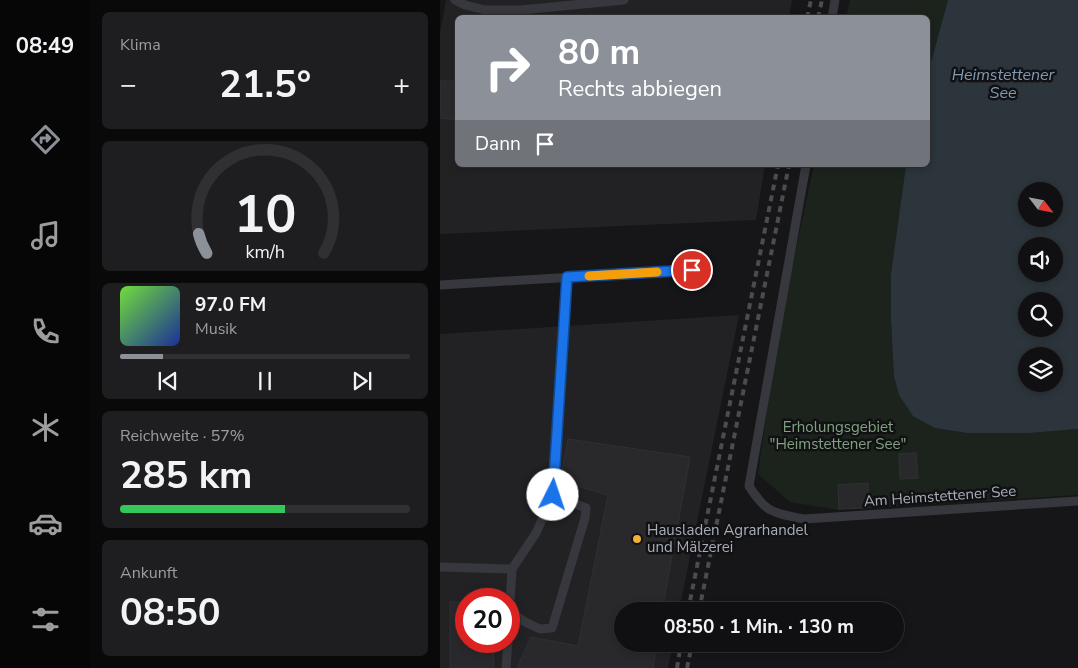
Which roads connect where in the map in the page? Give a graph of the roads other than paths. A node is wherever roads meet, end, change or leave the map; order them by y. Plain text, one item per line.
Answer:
1 (455, 0) edge
2 (624, 0) edge
3 (835, 0) edge
4 (832, 15) edge
5 (806, 167) edge
6 (692, 270) dead end
7 (567, 277) junction
8 (440, 285) edge
9 (553, 495) junction
10 (1078, 501) edge
11 (440, 567) edge
12 (512, 569) junction
13 (511, 588) edge
14 (520, 619) edge
15 (508, 653) edge
16 (506, 668) edge

1 - 2 lane
3 - 4 lane
5 - 10 lane, Am Heimstettener See
6 - 7 lane
7 - 8 lane
7 - 9 lane
9 - 12 lane
9 - 14 lane
11 - 12 lane
12 - 13 lane
15 - 16 lane

